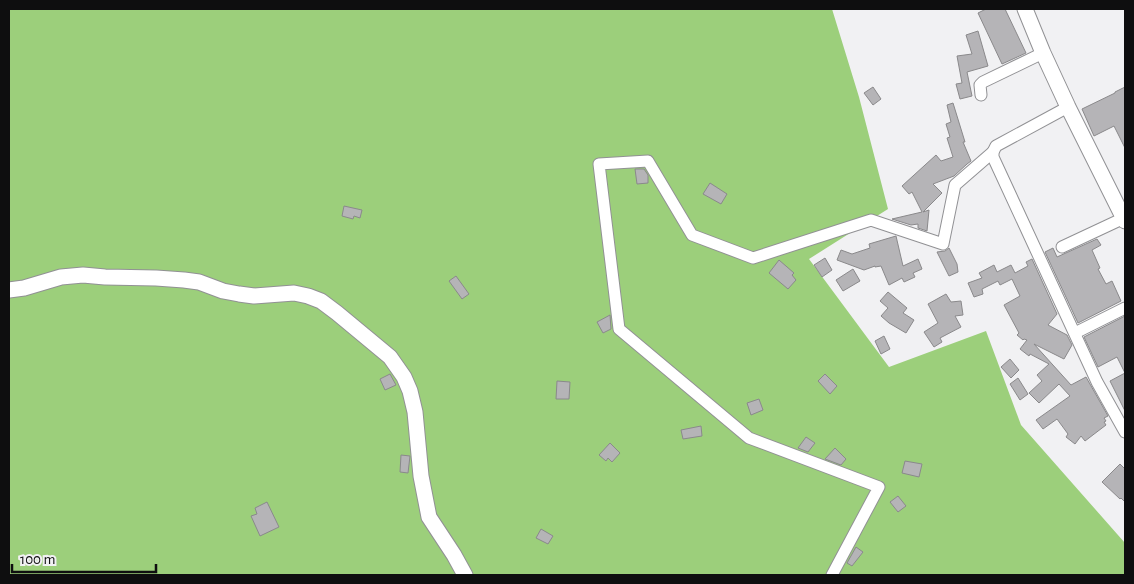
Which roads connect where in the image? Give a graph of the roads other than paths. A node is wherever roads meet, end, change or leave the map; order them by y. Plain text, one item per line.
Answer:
1 (1024, 9) edge
2 (1043, 54) junction
3 (980, 95) dead end
4 (1068, 107) junction
5 (993, 152) junction
6 (1124, 220) edge
7 (1062, 247) dead end
8 (9, 290) edge
9 (1125, 308) edge
10 (1074, 334) junction
11 (1125, 432) edge
12 (464, 575) edge
13 (832, 575) edge

1 - 2 street
2 - 3 street
2 - 4 street
4 - 5 street
4 - 6 street
5 - 10 street
5 - 13 street
6 - 7 street
8 - 12 street
9 - 10 street
10 - 11 street

